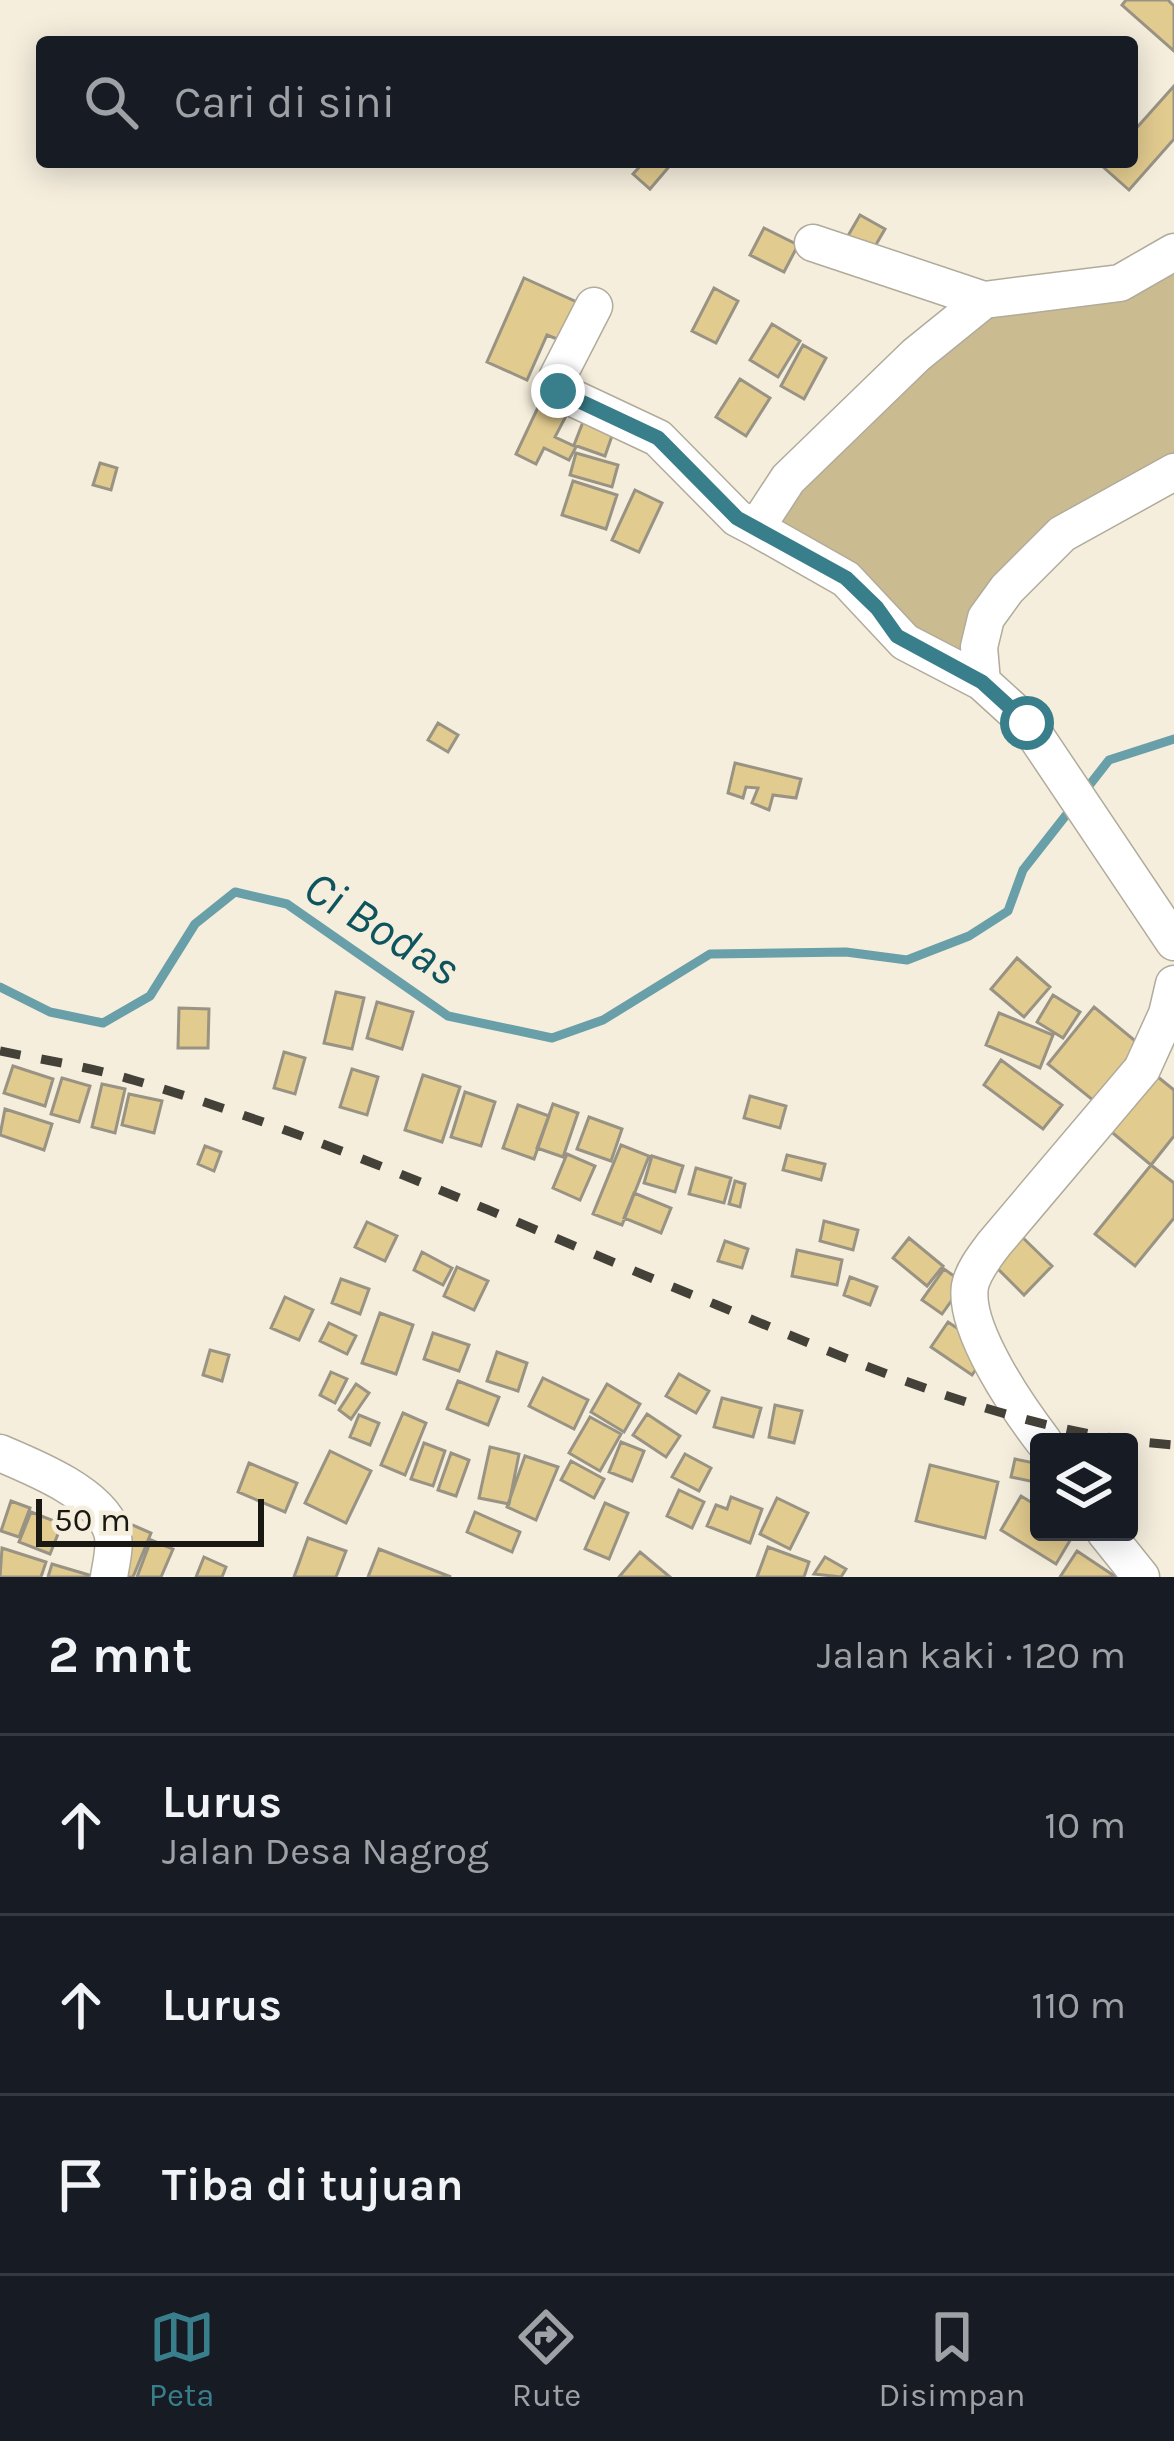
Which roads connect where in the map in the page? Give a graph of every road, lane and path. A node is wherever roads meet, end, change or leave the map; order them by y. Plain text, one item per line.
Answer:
1 (813, 243) dead end
2 (1174, 252) edge
3 (984, 301) junction
4 (594, 306) dead end
5 (1174, 472) edge
6 (756, 528) junction
7 (982, 682) junction
8 (1174, 942) edge
9 (1174, 985) edge
10 (1037, 1433) edge
11 (0, 1453) edge
12 (1112, 1541) edge
13 (109, 1577) edge
14 (1141, 1577) edge

1 - 3 street
2 - 3 street
3 - 6 street
4 - 6 street
5 - 7 street
6 - 7 street
7 - 8 street
9 - 10 street
11 - 13 street
12 - 14 street

